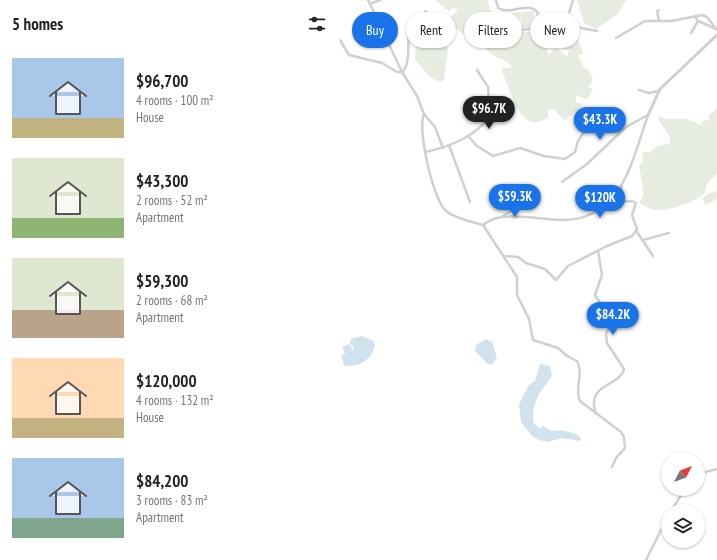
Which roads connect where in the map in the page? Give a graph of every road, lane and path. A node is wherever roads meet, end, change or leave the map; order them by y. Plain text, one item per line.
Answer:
1 (368, 0) edge
2 (380, 0) edge
3 (496, 0) edge
4 (573, 0) edge
5 (370, 4) junction
6 (659, 10) dead end
7 (426, 11) dead end
8 (695, 17) junction
9 (659, 21) junction
10 (698, 22) junction
11 (522, 30) edge
12 (717, 30) edge
13 (597, 31) dead end
14 (691, 33) dead end
15 (717, 35) edge
16 (616, 38) dead end
17 (340, 40) edge
18 (477, 70) dead end
19 (402, 72) junction
20 (639, 90) dead end
21 (658, 91) junction
22 (424, 114) junction
23 (648, 115) junction
24 (586, 129) dead end
25 (468, 136) junction
26 (449, 145) junction
27 (443, 148) junction
28 (426, 152) junction
29 (562, 182) dead end
30 (622, 184) junction
31 (470, 202) dead end
32 (518, 206) dead end
33 (503, 217) junction
34 (483, 225) junction
35 (637, 232) junction
36 (669, 233) dead end
37 (643, 240) junction
38 (598, 251) junction
39 (504, 256) junction
40 (653, 256) dead end
41 (596, 415) junction
42 (612, 467) dead end
43 (717, 469) edge
44 (705, 472) edge
45 (661, 530) edge
46 (646, 560) edge

1 - 5 street
2 - 5 street
3 - 11 street
4 - 13 street
5 - 19 street
6 - 9 street
7 - 19 street
8 - 9 street
8 - 10 street
8 - 12 street
9 - 16 street
10 - 12 street
10 - 14 street
15 - 21 street
17 - 19 street
18 - 25 street
19 - 22 street
20 - 21 street
21 - 23 street
22 - 27 street
22 - 28 street
23 - 29 street
23 - 30 street
24 - 25 street
25 - 26 street
26 - 27 street
26 - 31 street
27 - 28 street
28 - 34 street
30 - 33 street
30 - 35 street
32 - 33 street
33 - 34 street
34 - 39 street
35 - 37 street
35 - 38 street
36 - 37 street
37 - 40 street
38 - 39 street
38 - 41 street
39 - 41 street
41 - 42 street
43 - 44 street
45 - 46 street

